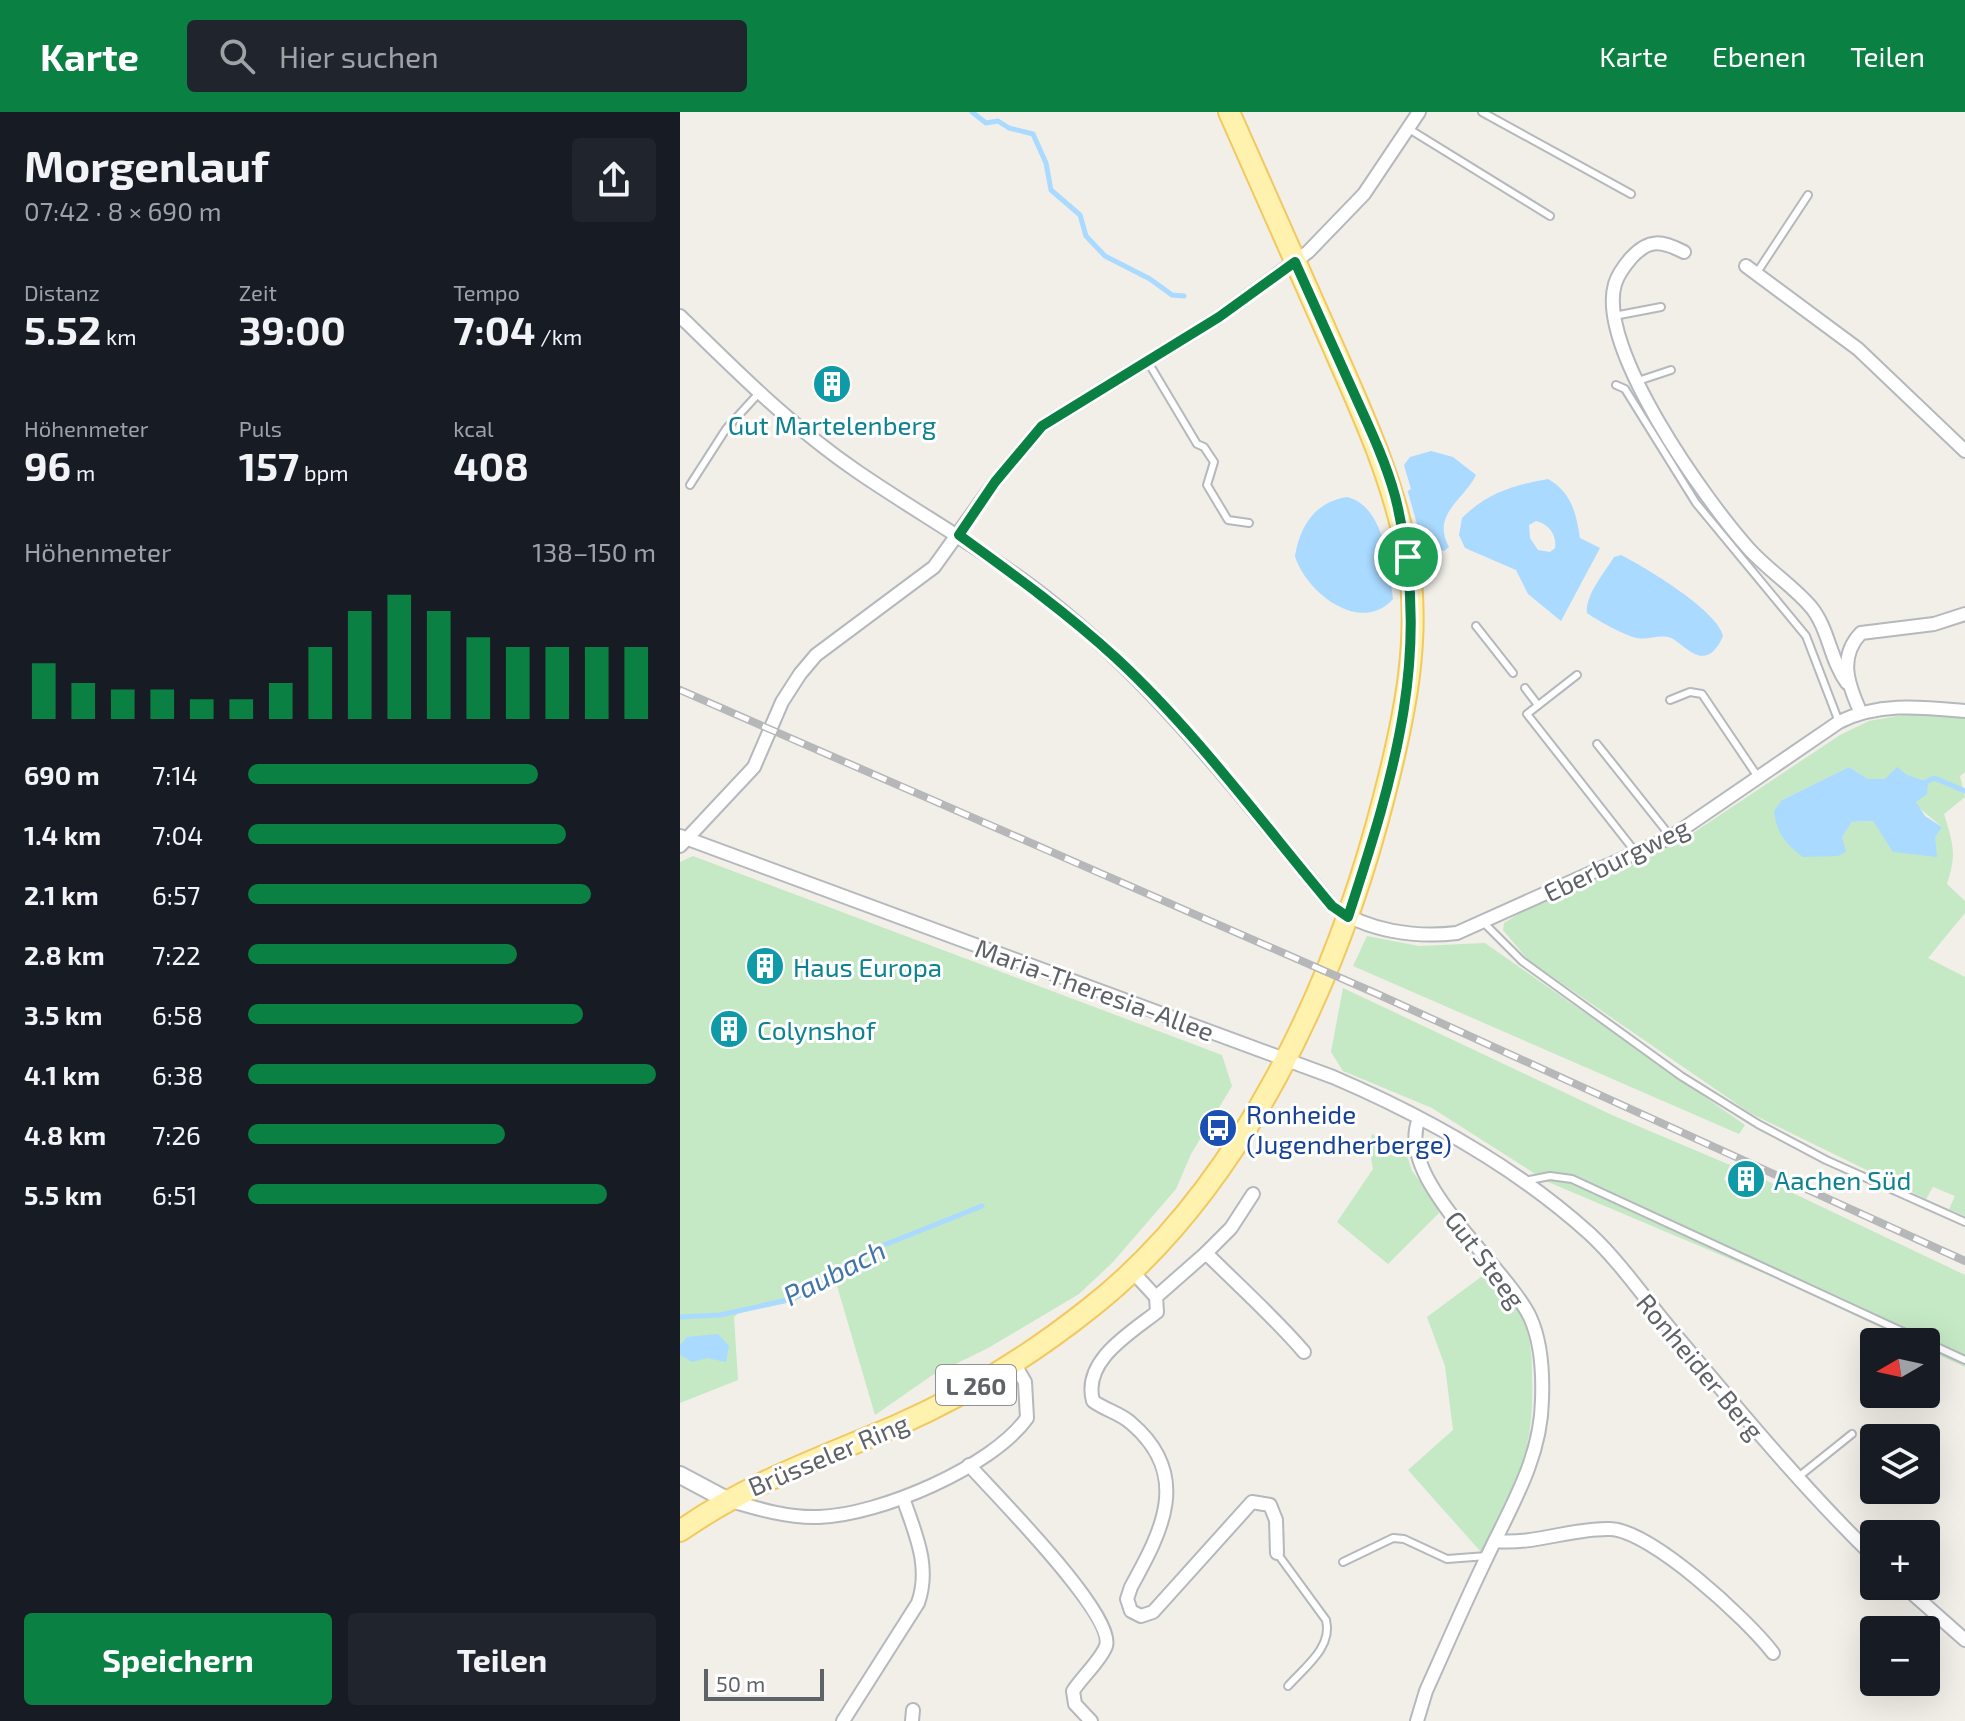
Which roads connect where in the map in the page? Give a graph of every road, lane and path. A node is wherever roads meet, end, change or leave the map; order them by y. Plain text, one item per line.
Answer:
1 (1229, 112) edge
2 (1419, 112) edge
3 (1482, 112) edge
4 (1409, 129) junction
5 (1631, 194) dead end
6 (1808, 195) dead end
7 (1550, 216) dead end
8 (1684, 252) dead end
9 (1295, 262) junction
10 (1751, 270) joint
11 (1661, 307) dead end
12 (680, 316) edge
13 (1614, 316) junction
14 (1148, 362) junction
15 (1671, 370) dead end
16 (1638, 381) junction
17 (1616, 385) dead end
18 (759, 393) junction
19 (1965, 451) edge
20 (690, 485) dead end
21 (1249, 523) dead end
22 (959, 535) junction
23 (1965, 614) edge
24 (1476, 626) dead end
25 (1513, 673) dead end
26 (1577, 675) dead end
27 (1847, 683) junction
28 (1525, 688) dead end
29 (1670, 700) dead end
30 (1538, 705) junction
31 (1860, 711) junction
32 (1965, 711) edge
33 (1839, 722) junction
34 (1597, 744) dead end
35 (1758, 777) junction
36 (1671, 837) junction
37 (683, 841) edge
38 (1637, 854) junction
39 (1348, 917) junction
40 (1483, 922) junction
41 (1286, 1058) junction
42 (1419, 1119) junction
43 (1524, 1181) junction
44 (1253, 1194) dead end
45 (1965, 1222) edge
46 (1206, 1253) junction
47 (1132, 1271) junction
48 (1156, 1297) junction
49 (1896, 1328) edge
50 (1940, 1348) edge
51 (1304, 1352) dead end
52 (1965, 1360) edge
53 (1014, 1363) junction
54 (1852, 1434) dead end
55 (969, 1465) junction
56 (680, 1475) edge
57 (1797, 1478) junction
58 (903, 1498) junction
59 (725, 1499) junction
60 (680, 1531) edge
61 (1495, 1541) junction
62 (1860, 1543) edge
63 (1277, 1553) joint
64 (1487, 1556) junction
65 (1343, 1562) dead end
66 (1920, 1600) edge
67 (1965, 1640) edge
68 (1773, 1653) dead end
69 (1288, 1686) dead end
70 (843, 1721) edge
71 (1091, 1721) edge
72 (1417, 1721) edge

1 - 9 main road, L 260
2 - 4 street
3 - 5 lane
4 - 7 lane
4 - 9 street
6 - 10 lane
8 - 13 street
9 - 14 street
9 - 39 main road, L 260
10 - 19 street
11 - 13 lane
12 - 18 street
13 - 16 street
14 - 21 lane
14 - 22 street
15 - 16 lane
16 - 27 street
17 - 33 lane
18 - 20 lane
18 - 22 street
22 - 37 street
22 - 39 street
23 - 27 street
24 - 25 lane
26 - 30 lane
27 - 31 street
28 - 30 lane
29 - 35 lane
30 - 38 lane
31 - 32 street, Eberburgweg
31 - 33 street, Eberburgweg
33 - 35 street, Eberburgweg
34 - 36 lane
35 - 36 street, Eberburgweg
36 - 38 street, Eberburgweg
37 - 41 street, Maria-Theresia-Allee
38 - 40 street, Eberburgweg
39 - 40 street, Eberburgweg
39 - 41 main road, L 260
40 - 45 lane
41 - 42 street, Ronheider Berg
41 - 47 main road, Brüsseler Ring / L 260
42 - 43 street, Ronheider Berg
42 - 61 street, Gut Steeg
43 - 49 lane
43 - 57 street, Ronheider Berg
44 - 46 street
46 - 48 street
46 - 51 street
47 - 48 street
47 - 53 main road, Brüsseler Ring / L 260
48 - 63 street
50 - 52 lane
53 - 55 street, Brüsseler Ring
53 - 59 main road, Brüsseler Ring / L 260
54 - 57 lane
55 - 58 street, Brüsseler Ring
55 - 71 street
56 - 59 street
57 - 62 street, Ronheider Berg
58 - 59 street, Brüsseler Ring
58 - 70 street
59 - 60 main road, Brüsseler Ring / L 260
61 - 64 street, Gut Steeg
61 - 68 street
63 - 69 lane
64 - 65 lane
64 - 72 street, Gut Steeg
66 - 67 street

